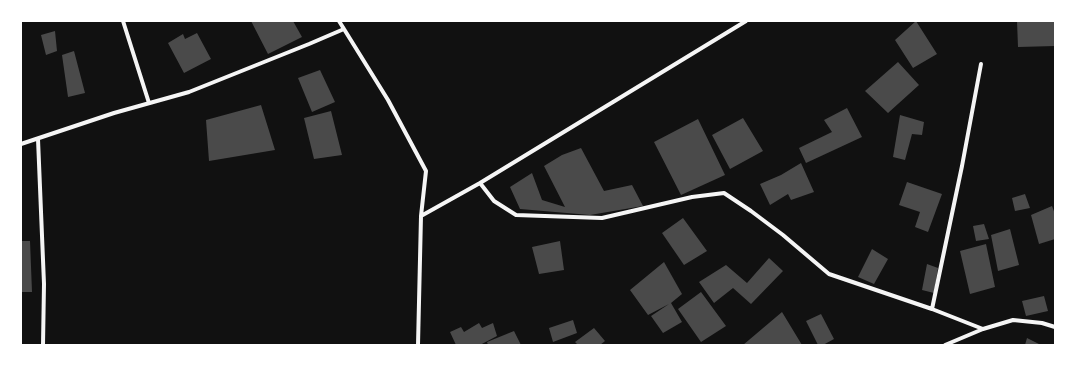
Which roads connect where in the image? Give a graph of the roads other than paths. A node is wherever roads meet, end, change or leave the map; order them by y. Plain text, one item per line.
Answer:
1 (123, 21) edge
2 (339, 21) edge
3 (746, 21) edge
4 (344, 29) junction
5 (981, 64) dead end
6 (149, 103) junction
7 (38, 139) junction
8 (21, 144) edge
9 (480, 183) junction
10 (421, 216) junction
11 (932, 309) junction
12 (1055, 327) edge
13 (983, 329) junction
14 (43, 345) edge
15 (418, 345) edge
16 (945, 345) edge

1 - 6 street
2 - 4 street
3 - 9 street
4 - 6 street
4 - 10 street
5 - 11 street
6 - 7 street
7 - 8 street
7 - 14 street
9 - 10 street
9 - 11 street
10 - 15 street
11 - 13 street
12 - 13 street
13 - 16 street

